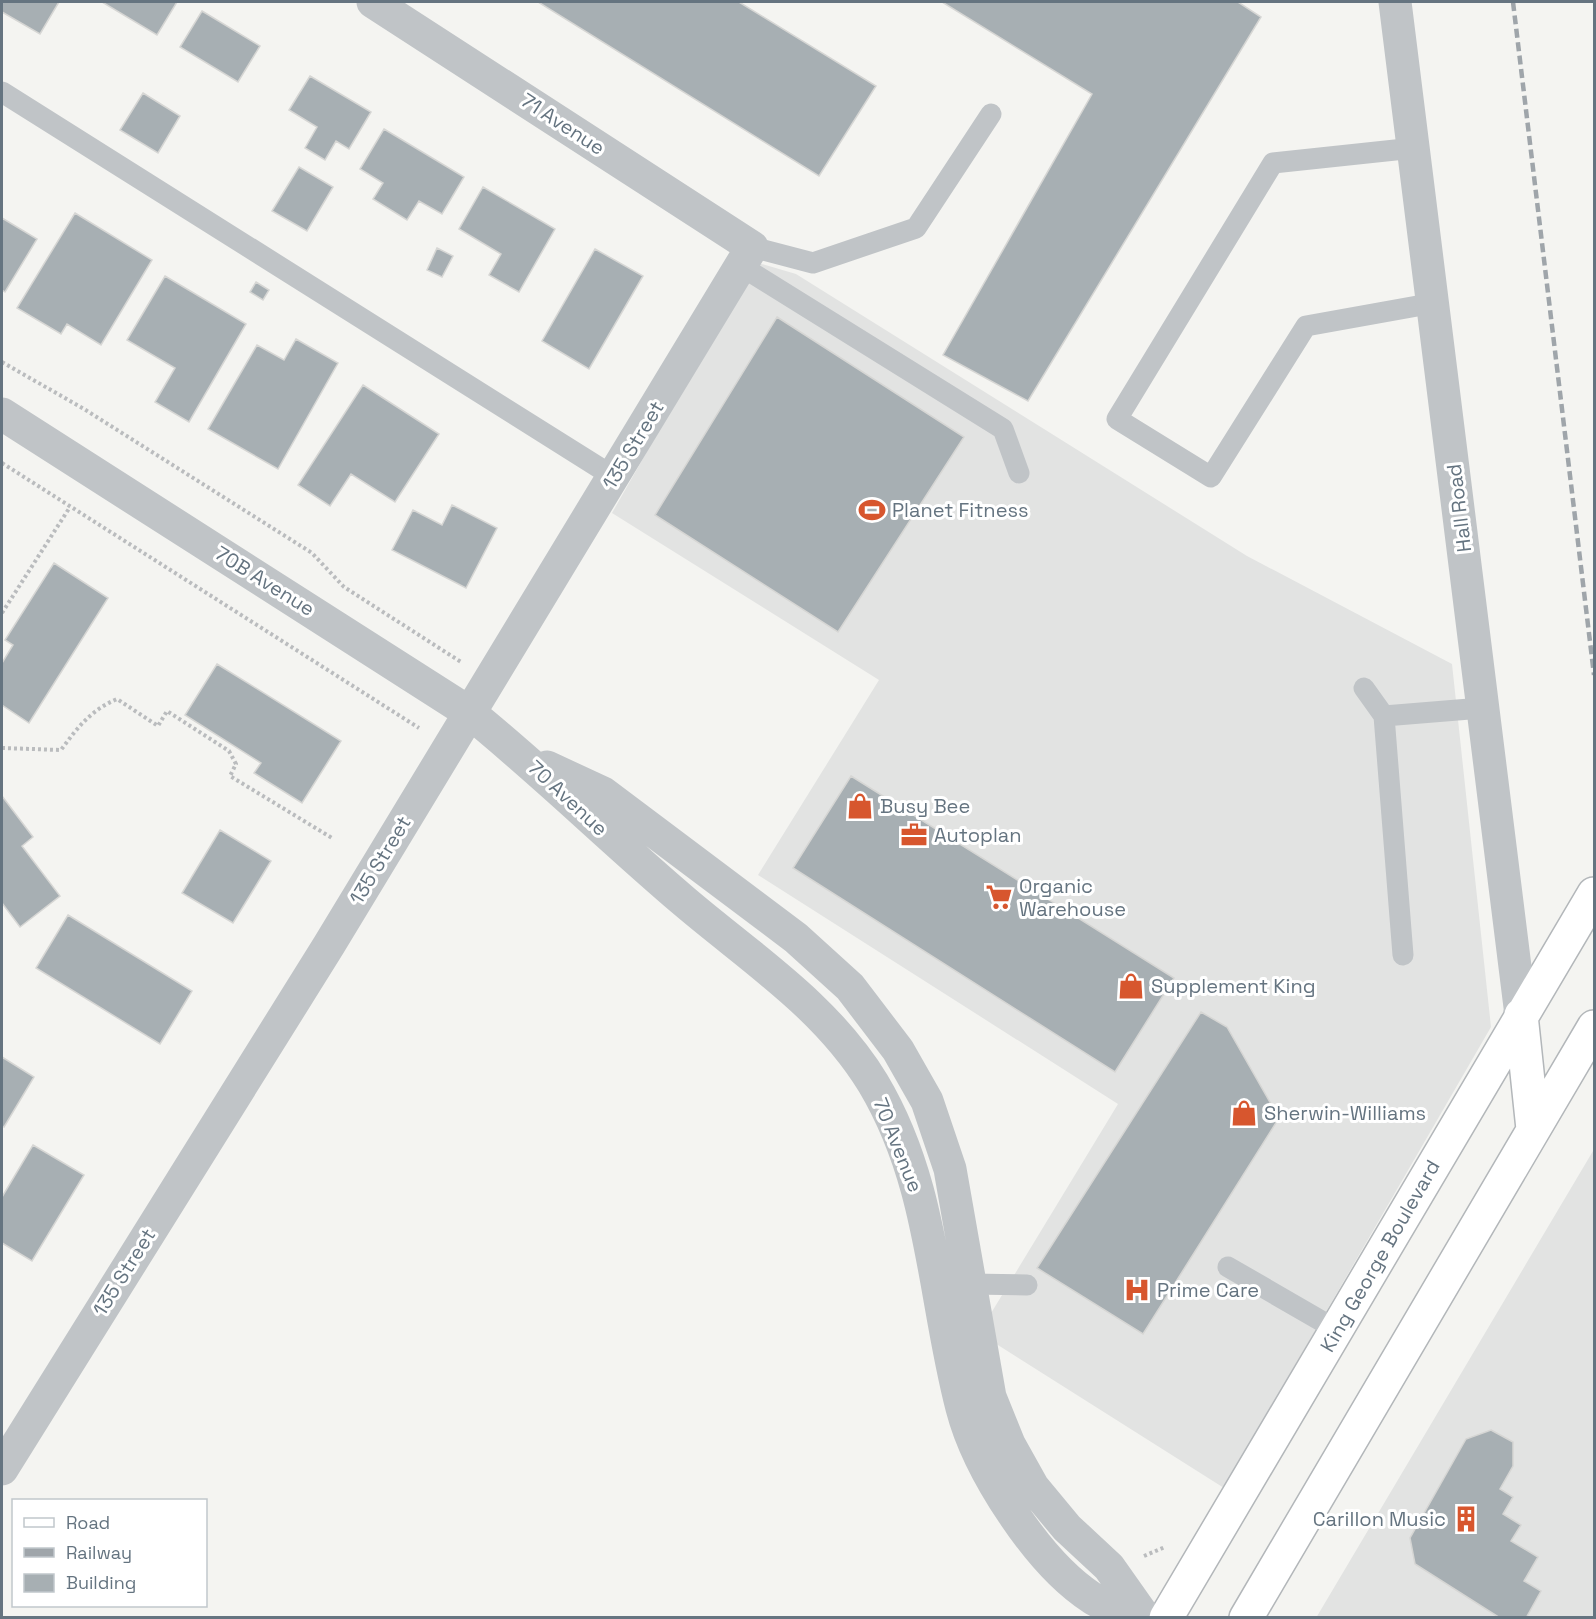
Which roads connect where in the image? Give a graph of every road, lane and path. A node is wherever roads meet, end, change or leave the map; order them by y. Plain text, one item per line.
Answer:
1 (373, 2) edge
2 (1395, 2) edge
3 (2, 92) edge
4 (991, 114) dead end
5 (1414, 148) junction
6 (747, 256) junction
7 (1434, 303) junction
8 (2, 362) edge
9 (2, 414) edge
10 (2, 463) edge
11 (1020, 473) dead end
12 (614, 477) junction
13 (70, 507) junction
14 (2, 613) edge
15 (457, 658) dead end
16 (1364, 688) dead end
17 (1482, 708) junction
18 (470, 713) junction
19 (1384, 716) junction
20 (412, 724) dead end
21 (2, 748) edge
22 (524, 756) junction
23 (332, 838) dead end
24 (1594, 894) edge
25 (1403, 955) dead end
26 (1521, 1015) junction
27 (1594, 1027) edge
28 (1533, 1129) junction
29 (1228, 1267) dead end
30 (970, 1284) junction
31 (1028, 1285) dead end
32 (1337, 1330) junction
33 (2, 1469) edge
34 (1128, 1617) edge
35 (1145, 1617) edge
36 (1166, 1617) edge
37 (1246, 1617) edge

1 - 6 street, 71 Avenue
2 - 5 street, Hall Road
3 - 12 lane
4 - 6 lane
5 - 7 street, Hall Road
5 - 7 lane
6 - 11 lane
6 - 12 street, 135 Street
7 - 17 street, Hall Road
8 - 15 path
9 - 18 street, 70B Avenue
10 - 13 path
12 - 18 street, 135 Street
13 - 14 path
13 - 20 path
16 - 19 lane
17 - 19 lane
17 - 26 street, Hall Road
18 - 22 street, 70B Avenue
18 - 33 street, 135 Street
19 - 25 lane
21 - 23 path
22 - 30 street, 70 Avenue
22 - 34 street, 70 Avenue
24 - 26 main road, King George Boulevard
26 - 28 main road
26 - 32 main road, King George Boulevard
27 - 28 main road
28 - 37 main road
29 - 32 lane
30 - 31 lane
30 - 35 street, 70 Avenue
32 - 36 main road, King George Boulevard

